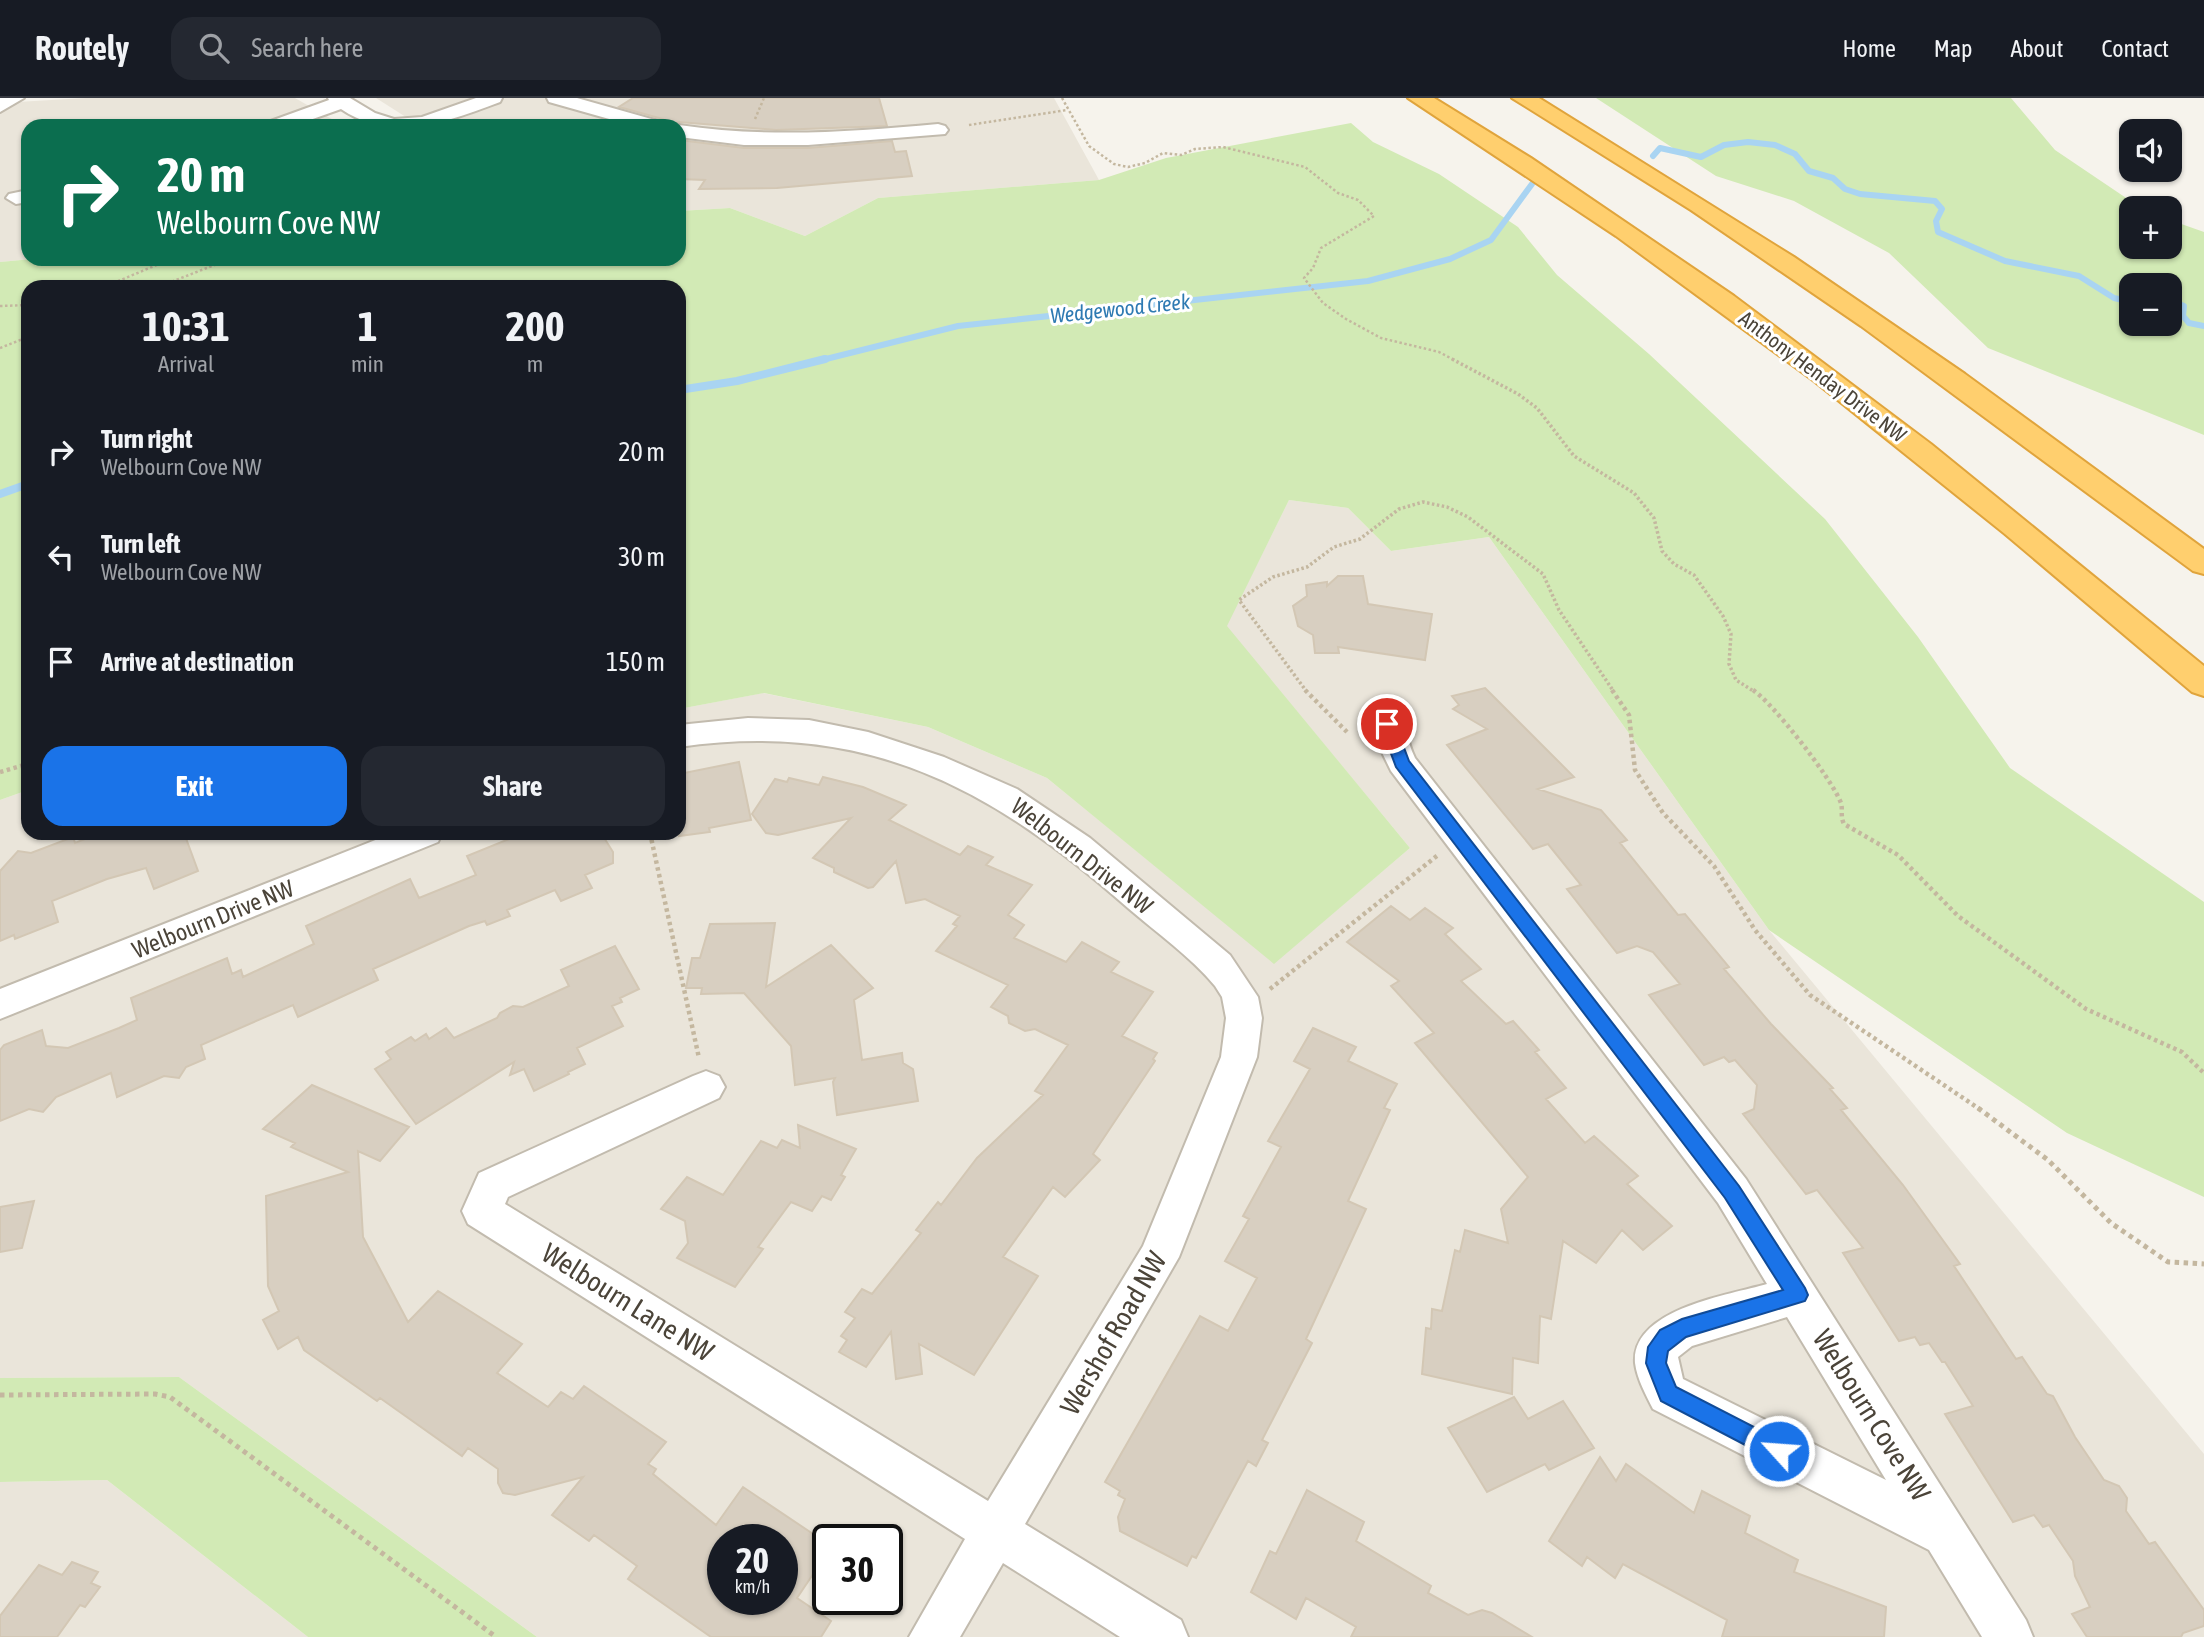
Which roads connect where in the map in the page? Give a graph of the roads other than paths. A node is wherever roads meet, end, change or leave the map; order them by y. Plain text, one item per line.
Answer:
1 (15, 98) edge
2 (493, 98) edge
3 (556, 98) edge
4 (1523, 98) edge
5 (1420, 99) edge
6 (340, 100) edge
7 (0, 106) edge
8 (292, 119) edge
9 (377, 119) edge
10 (432, 119) edge
11 (630, 119) edge
12 (938, 130) dead end
13 (686, 132) edge
14 (2204, 564) edge
15 (2204, 684) edge
16 (1384, 709) dead end
17 (686, 735) edge
18 (409, 840) edge
19 (0, 1004) edge
20 (1245, 1009) joint
21 (706, 1087) road end
22 (1798, 1295) junction
23 (996, 1533) junction
24 (1947, 1535) junction
25 (933, 1637) edge
26 (1164, 1637) edge
27 (2009, 1637) edge

1 - 7 street
2 - 10 street
3 - 11 street
4 - 14 highway
5 - 15 highway, Anthony Henday Drive NW
6 - 8 street
6 - 9 street
12 - 13 street
16 - 22 street, Welbourn Cove NW
17 - 20 street, Welbourn Drive NW
18 - 19 street, Welbourn Drive NW
20 - 23 street, Wershof Road NW
21 - 23 street, Welbourn Lane NW
22 - 24 street, Welbourn Cove NW
22 - 24 street, Welbourn Cove NW
23 - 25 street, Wershof Road NW
23 - 26 street
24 - 27 street, Welbourn Cove NW

